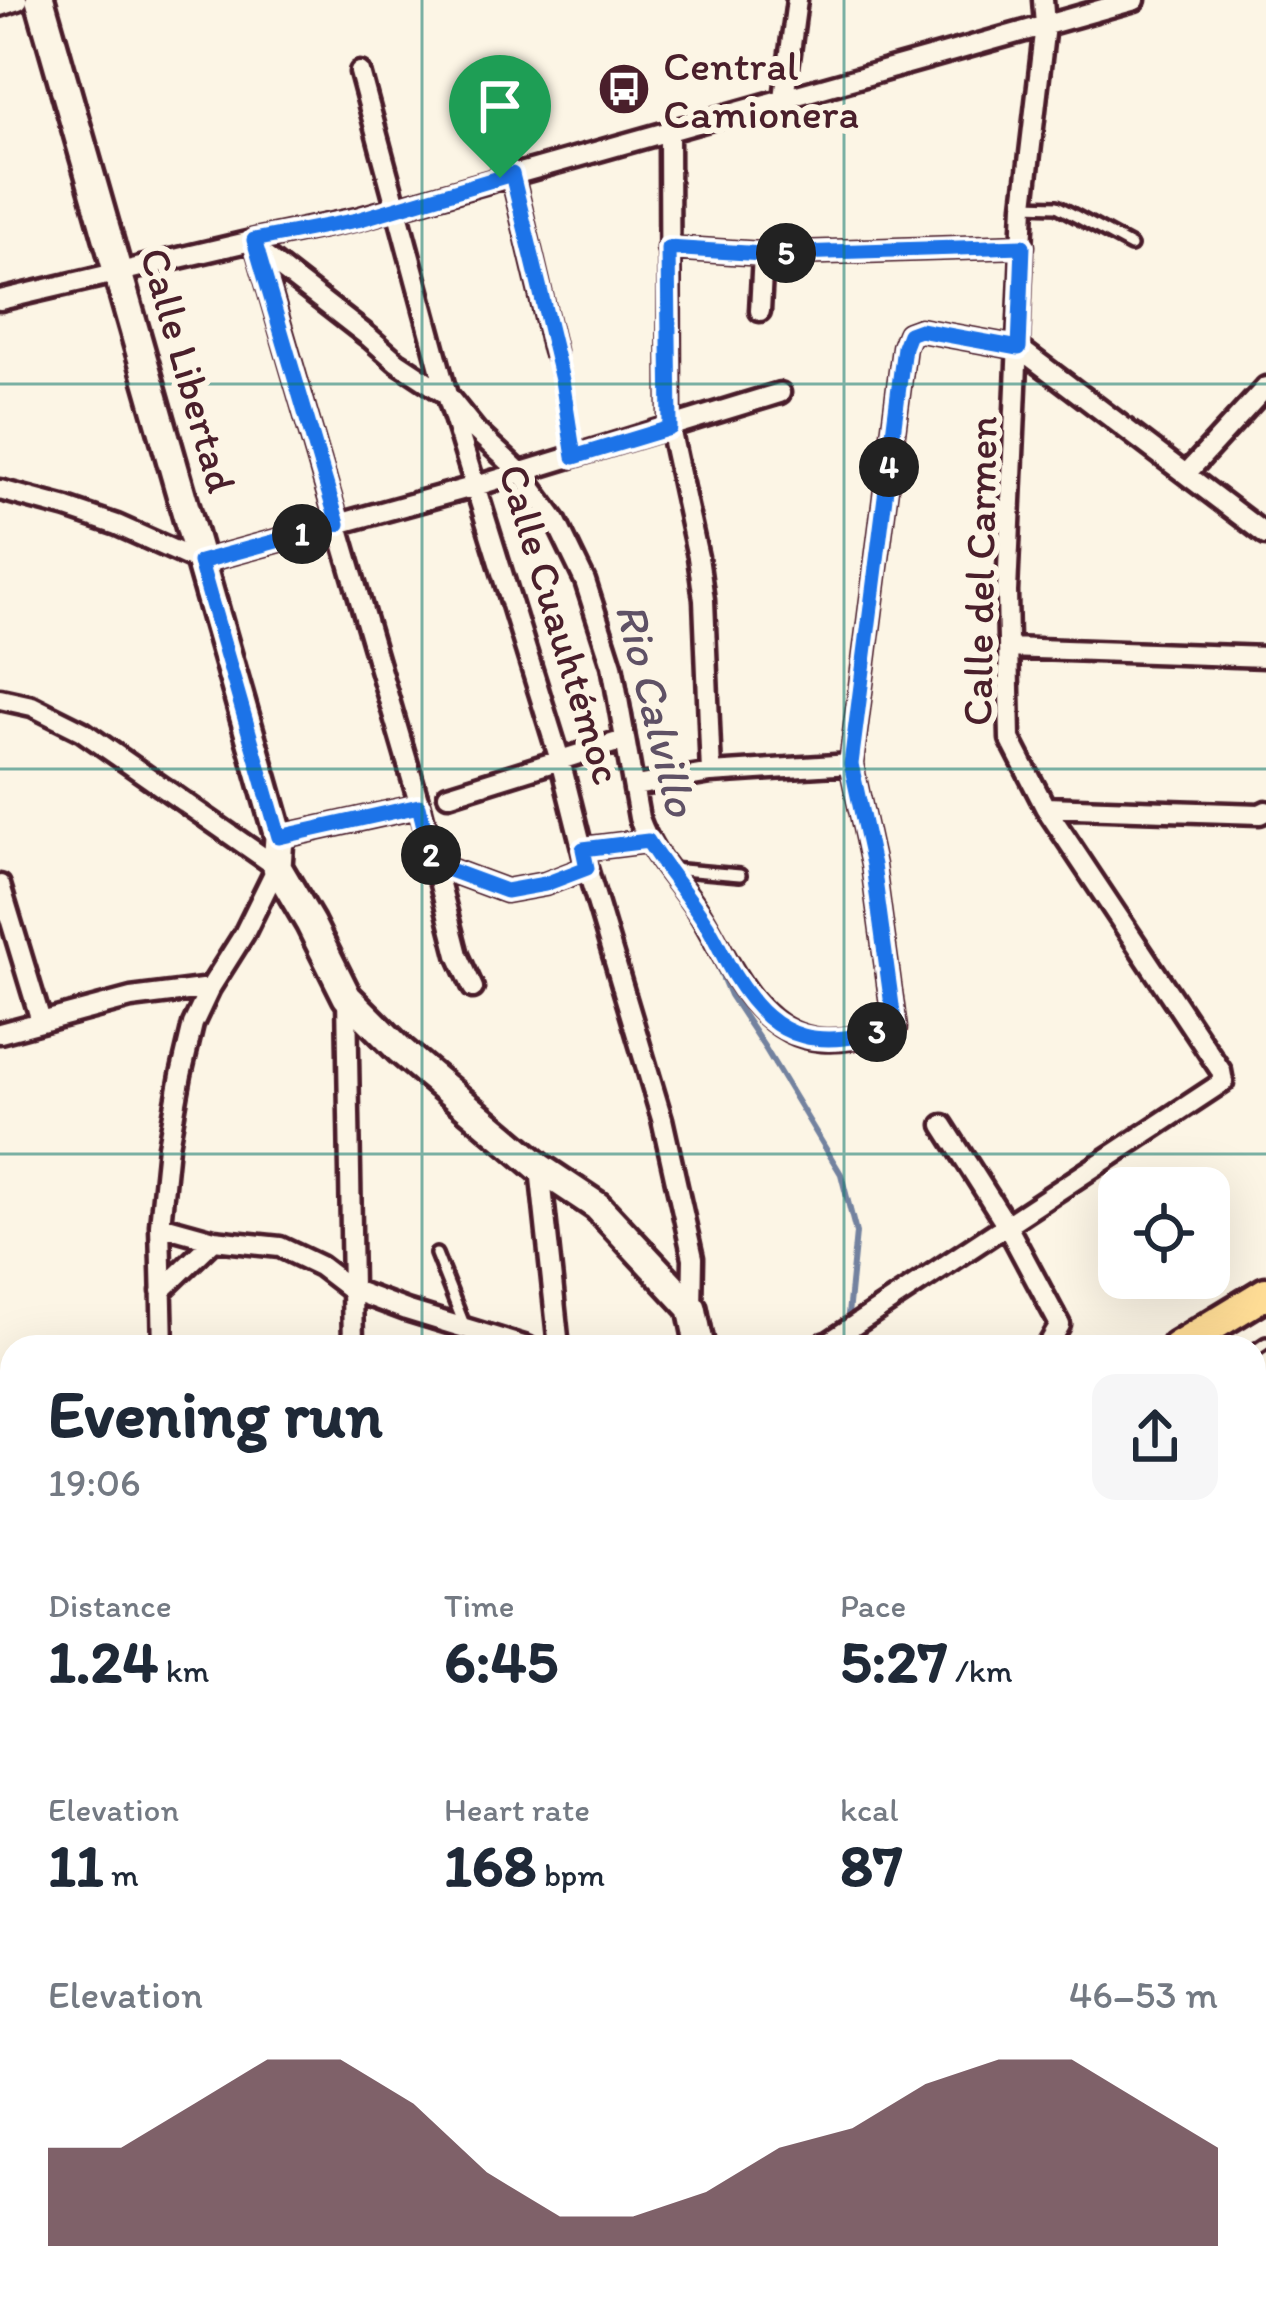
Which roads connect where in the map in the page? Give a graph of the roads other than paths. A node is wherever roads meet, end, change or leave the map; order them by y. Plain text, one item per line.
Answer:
1 (18, 0) edge
2 (40, 0) edge
3 (797, 0) edge
4 (1043, 0) edge
5 (1135, 0) edge
6 (0, 6) edge
7 (1045, 25) junction
8 (360, 71) dead end
9 (784, 98) junction
10 (669, 130) junction
11 (512, 174) junction
12 (1024, 205) junction
13 (397, 206) junction
14 (262, 241) junction
15 (1023, 246) junction
16 (1131, 246) dead end
17 (668, 248) junction
18 (763, 254) junction
19 (118, 273) junction
20 (0, 300) edge
21 (760, 311) dead end
22 (1019, 348) junction
23 (554, 351) joint
24 (1266, 386) edge
25 (780, 393) dead end
26 (447, 395) junction
27 (670, 428) junction
28 (574, 457) junction
29 (521, 472) junction
30 (1186, 474) junction
31 (476, 486) junction
32 (0, 490) edge
33 (338, 524) junction
34 (1266, 536) edge
35 (200, 562) junction
36 (1008, 648) junction
37 (1266, 657) edge
38 (0, 699) edge
39 (624, 740) junction
40 (560, 760) junction
41 (851, 764) junction
42 (711, 773) junction
43 (635, 786) junction
44 (448, 795) dead end
45 (419, 806) junction
46 (1045, 807) junction
47 (1266, 812) edge
48 (279, 837) junction
49 (648, 841) junction
50 (585, 858) junction
51 (433, 864) junction
52 (278, 867) junction
53 (664, 868) junction
54 (740, 874) dead end
55 (0, 885) edge
56 (210, 988) junction
57 (473, 988) dead end
58 (347, 997) junction
59 (41, 1021) junction
60 (0, 1033) edge
61 (943, 1125) dead end
62 (540, 1168) junction
63 (1006, 1224) junction
64 (160, 1225) junction
65 (214, 1240) junction
66 (436, 1255) dead end
67 (350, 1289) junction
68 (161, 1291) junction
69 (1266, 1294) edge
70 (692, 1308) junction
71 (466, 1328) junction
72 (163, 1335) edge
73 (352, 1335) edge
74 (488, 1335) edge
75 (558, 1335) edge
76 (698, 1335) edge
77 (840, 1335) edge
78 (1054, 1335) edge
79 (1197, 1335) edge

1 - 6 street
2 - 19 street, Calle Libertad
3 - 9 street
4 - 7 street, Calle del Carmen
5 - 7 street
7 - 9 street
7 - 12 street, Calle del Carmen
8 - 13 street, Calle Cuauhtémoc
9 - 10 street
10 - 11 street
10 - 17 street
11 - 13 street
11 - 23 street
12 - 15 street, Calle del Carmen
12 - 16 lane
13 - 14 street
13 - 26 street, Calle Cuauhtémoc
14 - 19 street
14 - 26 street
14 - 33 street
15 - 18 street
15 - 22 street, Calle del Carmen
17 - 18 street
17 - 27 street
18 - 21 street
19 - 20 street
19 - 35 street, Calle Libertad
22 - 30 street
22 - 36 street, Calle del Carmen
22 - 41 street
23 - 28 lane
24 - 30 street
25 - 27 street
26 - 29 street
26 - 31 street, Calle Cuauhtémoc
27 - 28 street
27 - 42 street
28 - 29 street
29 - 31 street
29 - 39 street
30 - 34 street
31 - 33 street
31 - 40 street, Calle Cuauhtémoc
32 - 35 street
33 - 35 street
33 - 45 street
35 - 48 street, Calle Libertad
36 - 37 street
36 - 46 street, Calle del Carmen
38 - 52 street
39 - 40 street
39 - 43 street
40 - 44 street
40 - 50 street, Calle Cuauhtémoc
41 - 42 street
41 - 53 street
42 - 43 street
43 - 49 street
45 - 48 street
45 - 51 street
46 - 47 street
46 - 63 street, Calle del Carmen
48 - 52 street, Calle Libertad
49 - 50 street
49 - 53 street
50 - 51 street
50 - 70 street, Calle Cuauhtémoc
51 - 57 street
52 - 56 street
52 - 58 street
53 - 54 lane
55 - 59 street
56 - 59 street
56 - 64 street
58 - 62 street
58 - 67 street
59 - 60 street
61 - 63 street
62 - 70 street
62 - 75 street
63 - 77 street
63 - 78 street
64 - 65 street
64 - 68 street
65 - 67 street
65 - 68 street
66 - 71 lane
67 - 71 street
67 - 73 street
68 - 72 street
69 - 79 main road
70 - 76 street, Calle Cuauhtémoc
71 - 74 street

